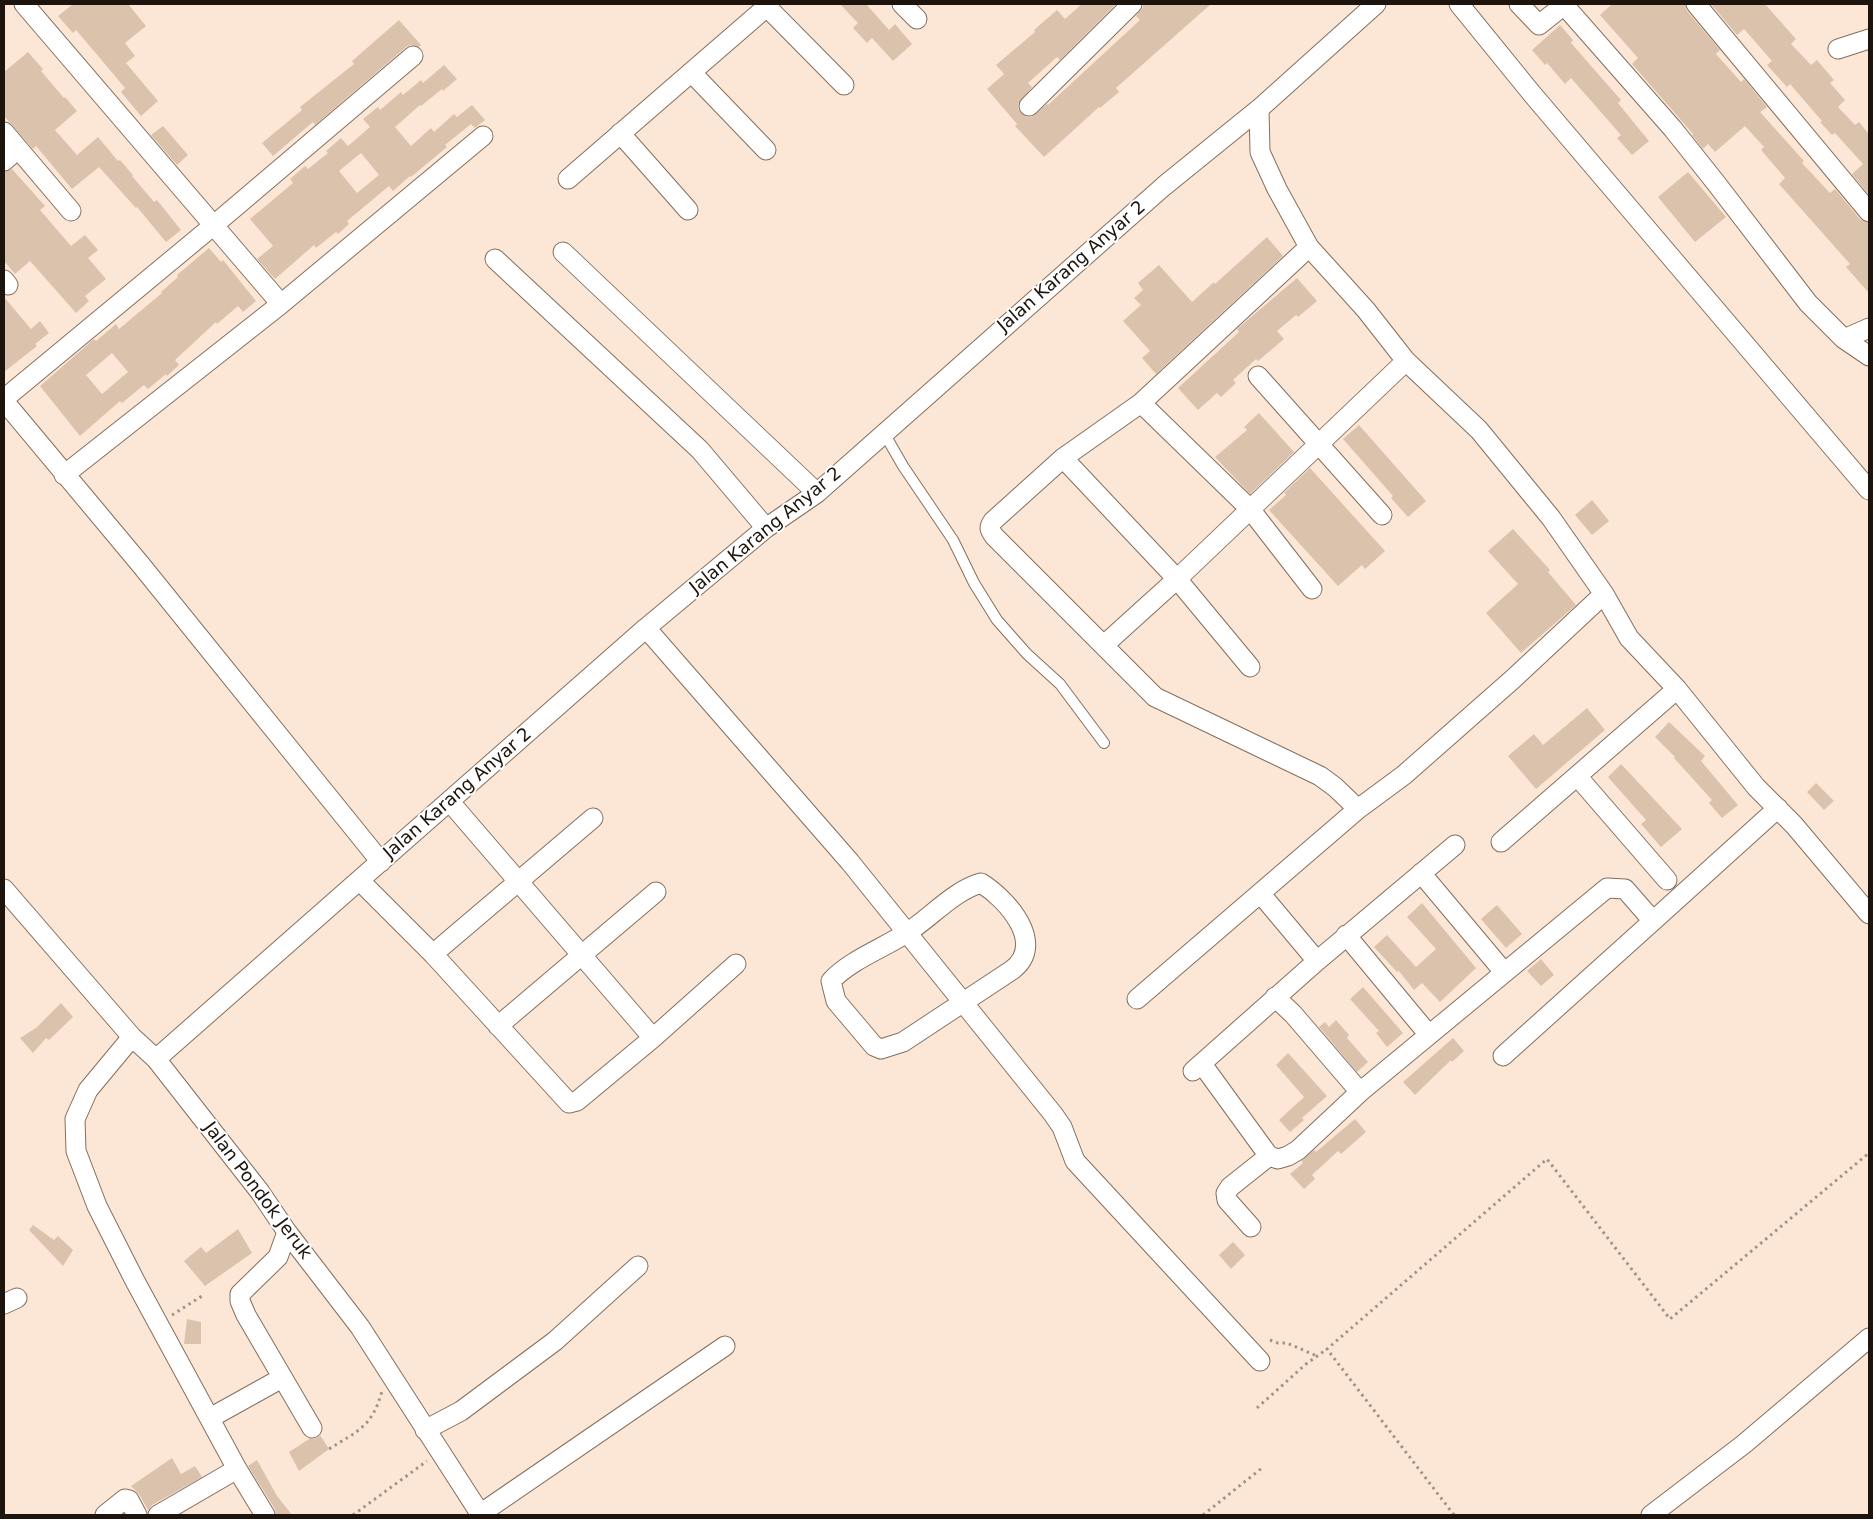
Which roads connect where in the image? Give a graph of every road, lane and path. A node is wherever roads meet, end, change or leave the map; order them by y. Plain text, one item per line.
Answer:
1 (24, 4) edge
2 (902, 4) edge
3 (1132, 4) edge
4 (1376, 4) edge
5 (1459, 4) edge
6 (1519, 4) edge
7 (1696, 4) edge
8 (768, 5) edge
9 (1565, 5) edge
10 (917, 19) dead end
11 (1869, 39) edge
12 (1838, 49) dead end
13 (414, 56) dead end
14 (691, 72) junction
15 (844, 85) dead end
16 (1029, 106) dead end
17 (1259, 109) junction
18 (4, 132) edge
19 (620, 133) junction
20 (483, 136) dead end
21 (18, 149) junction
22 (766, 150) dead end
23 (4, 161) edge
24 (568, 179) dead end
25 (688, 210) dead end
26 (71, 211) dead end
27 (1869, 212) edge
28 (214, 225) junction
29 (1310, 247) junction
30 (563, 252) dead end
31 (495, 259) dead end
32 (281, 304) junction
33 (1869, 328) edge
34 (1844, 339) junction
35 (1869, 356) edge
36 (1406, 361) junction
37 (1258, 376) dead end
38 (4, 400) edge
39 (1141, 404) junction
40 (884, 433) junction
41 (1318, 443) junction
42 (1063, 458) junction
43 (64, 474) junction
44 (1869, 490) edge
45 (817, 493) junction
46 (1250, 509) junction
47 (1382, 515) dead end
48 (766, 528) junction
49 (1177, 579) junction
50 (1312, 589) dead end
51 (1604, 594) junction
52 (646, 628) junction
53 (1104, 645) junction
54 (1250, 667) dead end
55 (1677, 689) junction
56 (1104, 743) dead end
57 (1577, 776) junction
58 (450, 802) junction
59 (1778, 808) junction
60 (1358, 809) junction
61 (593, 818) dead end
62 (1502, 842) dead end
63 (1455, 845) dead end
64 (381, 862) junction
65 (1422, 873) junction
66 (1667, 880) dead end
67 (360, 881) junction
68 (518, 881) junction
69 (4, 889) edge
70 (656, 892) dead end
71 (1260, 893) junction
72 (1869, 914) edge
73 (1653, 921) junction
74 (908, 932) junction
75 (1346, 936) junction
76 (433, 954) junction
77 (581, 955) junction
78 (1317, 961) junction
79 (736, 964) dead end
80 (1504, 972) junction
81 (1275, 997) junction
82 (1137, 999) dead end
83 (964, 1002) junction
84 (498, 1026) junction
85 (1429, 1035) junction
86 (132, 1037) junction
87 (652, 1038) junction
88 (1503, 1056) dead end
89 (156, 1059) junction
90 (1360, 1092) junction
91 (1869, 1153) edge
92 (1269, 1156) junction
93 (1251, 1228) dead end
94 (287, 1232) junction
95 (638, 1266) dead end
96 (202, 1296) dead end
97 (159, 1324) junction
98 (1869, 1338) edge
99 (1270, 1340) dead end
100 (724, 1346) dead end
101 (1327, 1349) junction
102 (1317, 1357) junction
103 (1260, 1361) dead end
104 (387, 1371) junction
105 (282, 1378) junction
106 (1257, 1408) dead end
107 (210, 1418) junction
108 (312, 1428) dead end
109 (425, 1430) junction
110 (329, 1449) dead end
111 (439, 1452) junction
112 (1262, 1468) dead end
113 (237, 1470) junction
114 (105, 1515) edge
115 (137, 1515) edge
116 (158, 1515) edge
117 (265, 1515) edge
118 (354, 1515) edge
119 (481, 1515) edge
120 (1203, 1515) edge
121 (1454, 1515) edge
122 (1651, 1515) edge

1 - 28 street
2 - 10 street
3 - 16 street
4 - 17 street, Jalan Karang Anyar 2
5 - 44 street
6 - 9 street
7 - 27 street
8 - 14 street
8 - 15 street
9 - 34 street
11 - 12 street
13 - 28 street
14 - 19 street
14 - 22 street
17 - 29 street
17 - 40 street, Jalan Karang Anyar 2
18 - 21 street
19 - 24 street
19 - 25 street
20 - 32 street
21 - 23 street
21 - 26 street
28 - 32 street
28 - 38 street
29 - 36 street
29 - 39 street
30 - 45 street
31 - 48 street
32 - 43 street
33 - 34 street
34 - 35 street
36 - 41 street
36 - 51 street
37 - 41 street
38 - 43 street
39 - 42 street
39 - 46 street
40 - 45 street, Jalan Karang Anyar 2
40 - 56 lane
41 - 46 street
41 - 47 street
42 - 49 street
42 - 53 street
43 - 64 street
45 - 48 street, Jalan Karang Anyar 2
46 - 49 street
46 - 50 street
48 - 52 street, Jalan Karang Anyar 2
49 - 53 street
49 - 54 street
51 - 55 street
51 - 60 street
52 - 58 street, Jalan Karang Anyar 2
52 - 74 street
53 - 60 street
55 - 57 street
55 - 59 street
57 - 62 street
57 - 66 street
58 - 64 street, Jalan Karang Anyar 2
58 - 68 street
59 - 72 street
59 - 73 street
60 - 71 street
61 - 68 street
63 - 65 street
64 - 67 street, Jalan Karang Anyar 2
65 - 75 street
65 - 80 street
67 - 76 street
67 - 89 street, Jalan Karang Anyar 2
68 - 76 street
68 - 77 street
69 - 86 street, Jalan Pondok Jeruk
70 - 77 street
71 - 78 street
71 - 82 street
73 - 80 street
73 - 88 street
74 - 83 street
74 - 83 street
74 - 83 street
75 - 78 street
75 - 85 street
76 - 84 street
77 - 84 street
77 - 87 street
78 - 81 street
79 - 87 street
80 - 85 street
81 - 90 street
81 - 92 street
83 - 103 street
84 - 87 street
85 - 90 street
86 - 89 street, Jalan Pondok Jeruk
86 - 97 street
89 - 94 street, Jalan Pondok Jeruk
90 - 92 street
91 - 101 path
92 - 93 street
94 - 104 street, Jalan Pondok Jeruk
94 - 105 street
95 - 109 street
96 - 97 path
97 - 107 street
98 - 122 street
99 - 102 path
100 - 119 street
101 - 102 path
101 - 121 path
102 - 106 path
104 - 109 street, Jalan Pondok Jeruk
104 - 110 path
105 - 107 street
105 - 108 street
107 - 113 street
109 - 111 street, Jalan Pondok Jeruk
111 - 118 path
111 - 119 street, Jalan Pondok Jeruk
112 - 120 path
113 - 116 street
113 - 117 street
114 - 115 street

